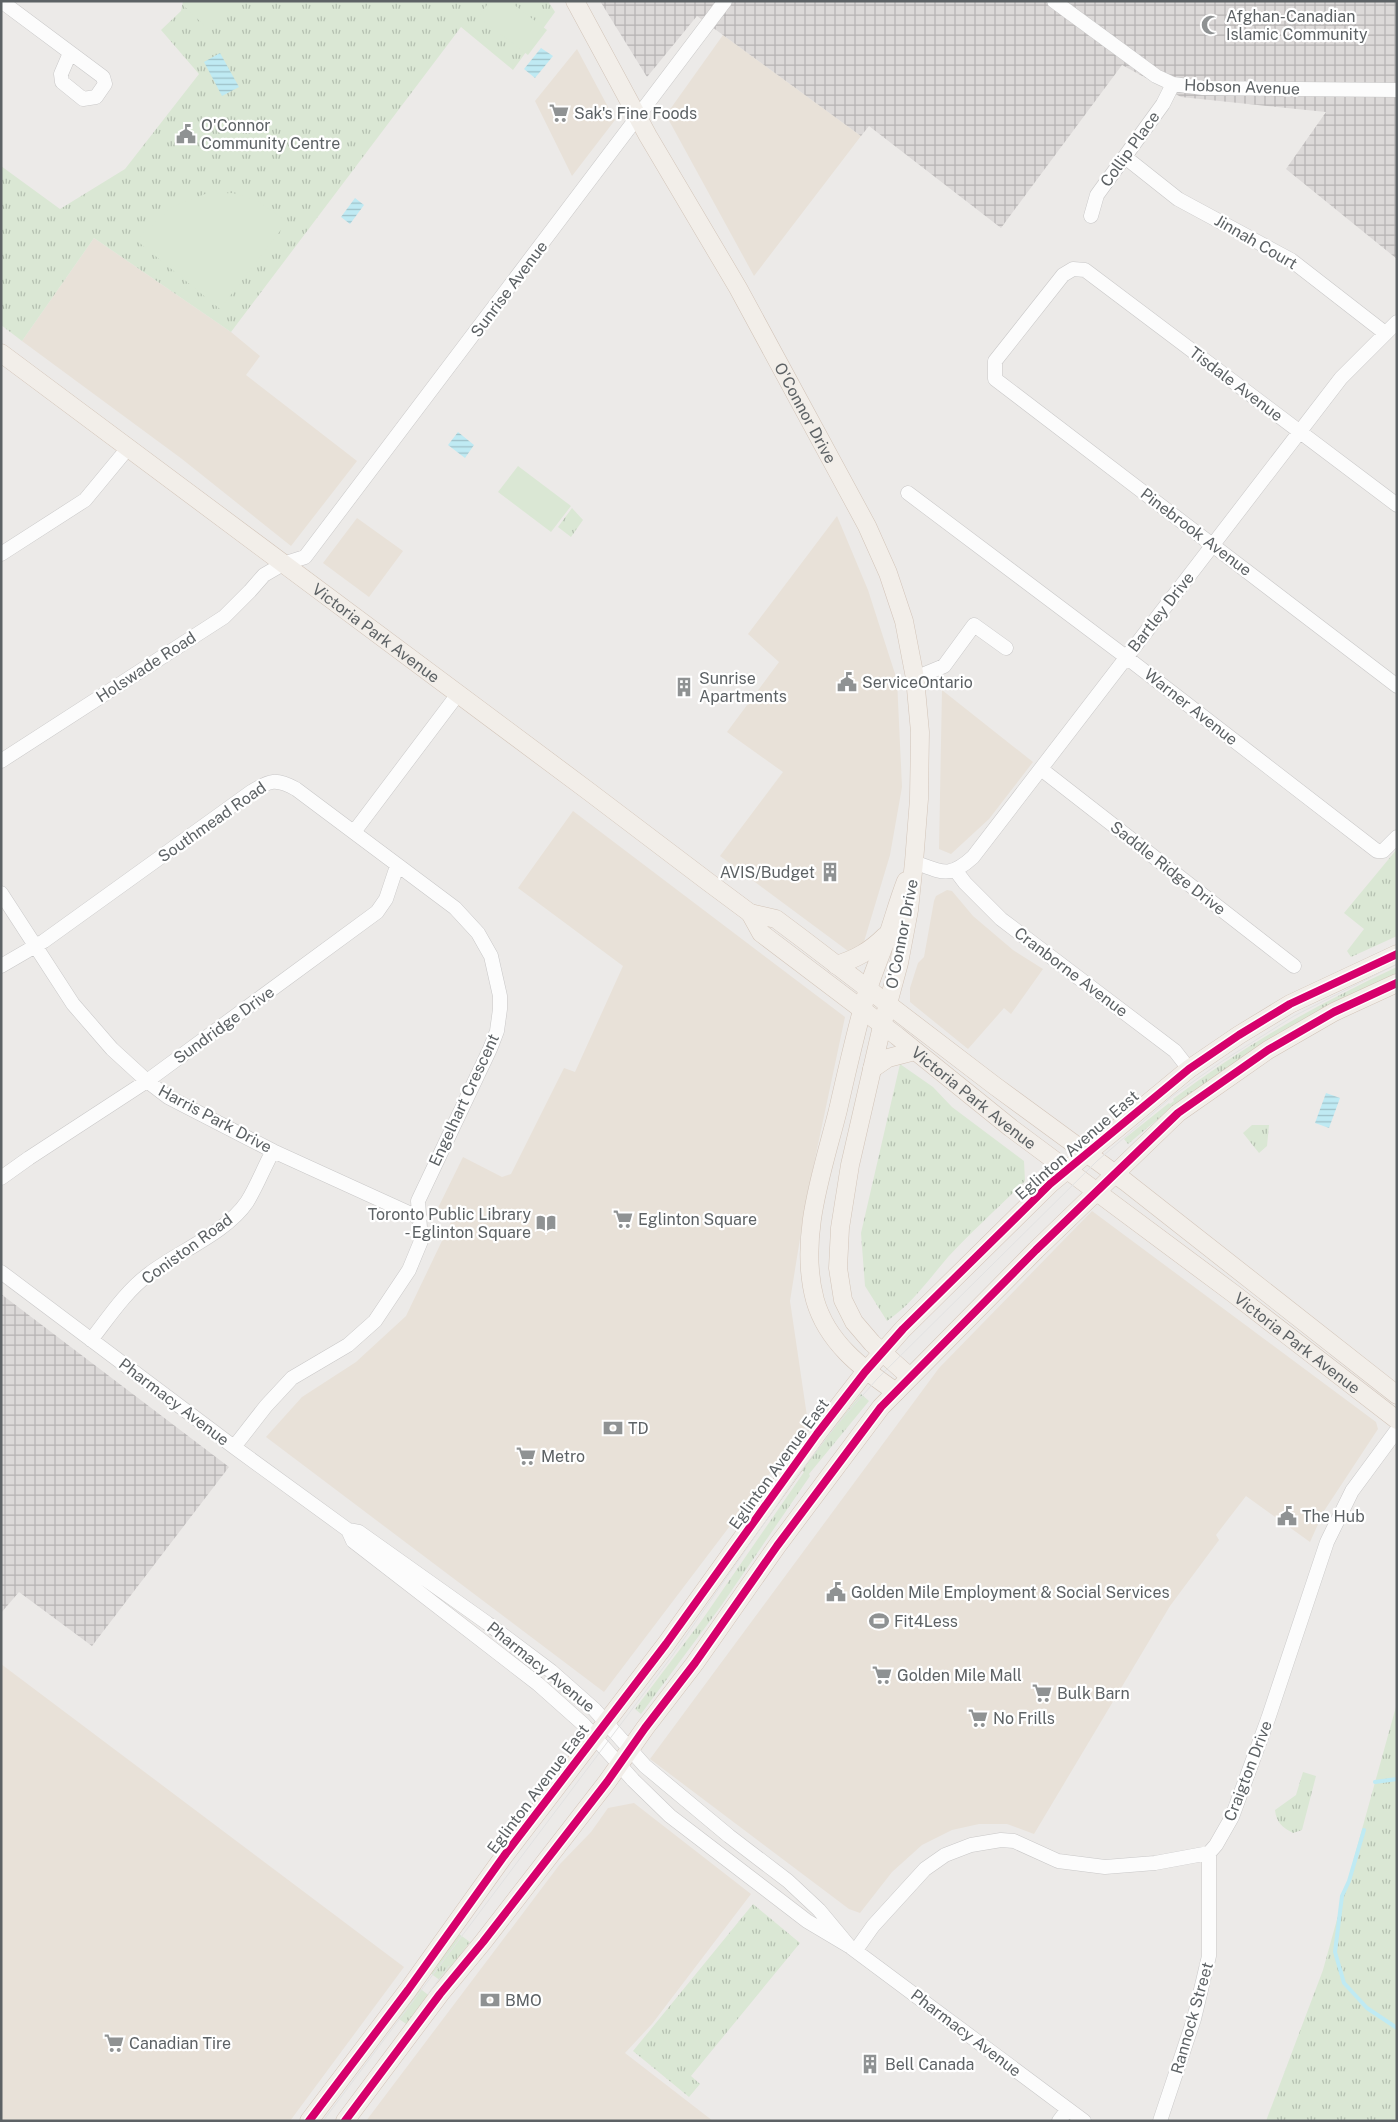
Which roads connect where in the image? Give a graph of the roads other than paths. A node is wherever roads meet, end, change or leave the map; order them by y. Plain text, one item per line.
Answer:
1 (575, 1) edge
2 (725, 1) edge
3 (1054, 1) edge
4 (1, 2) edge
5 (70, 53) dead end
6 (1173, 84) junction
7 (1397, 90) edge
8 (638, 117) junction
9 (1125, 158) junction
10 (1091, 216) dead end
11 (1073, 269) joint
12 (1397, 322) edge
13 (1385, 332) junction
14 (1, 353) edge
15 (1298, 432) junction
16 (128, 448) junction
17 (908, 493) dead end
18 (1397, 505) edge
19 (1214, 544) junction
20 (1, 554) edge
21 (284, 564) junction
22 (1006, 648) dead end
23 (1126, 657) junction
24 (915, 678) junction
25 (1397, 686) edge
26 (458, 694) junction
27 (1, 761) edge
28 (1041, 769) junction
29 (354, 832) junction
30 (1397, 837) edge
31 (914, 862) junction
32 (397, 866) junction
33 (956, 871) junction
34 (1, 893) edge
35 (750, 913) junction
36 (889, 932) junction
37 (35, 948) junction
38 (1397, 954) edge
39 (836, 965) junction
40 (1, 966) edge
41 (1294, 966) dead end
42 (1397, 983) edge
43 (834, 988) junction
44 (868, 990) junction
45 (888, 1005) junction
46 (862, 1010) junction
47 (882, 1026) junction
48 (915, 1051) junction
49 (852, 1052) junction
50 (872, 1069) junction
51 (1189, 1069) junction
52 (147, 1081) junction
53 (273, 1151) junction
54 (1086, 1153) junction
55 (1066, 1170) junction
56 (1115, 1173) junction
57 (1, 1178) edge
58 (1096, 1192) junction
59 (420, 1218) junction
60 (1, 1272) edge
61 (91, 1340) junction
62 (882, 1352) junction
63 (866, 1372) junction
64 (910, 1377) junction
65 (896, 1392) junction
66 (1397, 1395) edge
67 (1397, 1420) edge
68 (1397, 1430) edge
69 (234, 1448) junction
70 (348, 1530) junction
71 (606, 1722) junction
72 (594, 1737) junction
73 (630, 1749) junction
74 (620, 1765) junction
75 (1209, 1853) junction
76 (853, 1948) junction
77 (1068, 2109) junction
78 (309, 2121) edge
79 (345, 2121) edge
80 (1058, 2121) edge
81 (1084, 2121) edge
82 (1160, 2121) edge

1 - 8 main road, O'Connor Drive
2 - 8 street, Sunrise Avenue
3 - 6 street, Hobson Avenue
4 - 5 street
6 - 7 street, Hobson Avenue
6 - 9 street, Collip Place
8 - 21 street, Sunrise Avenue
8 - 24 main road, O'Connor Drive
9 - 10 street, Collip Place
9 - 13 street, Jinnah Court
11 - 15 street, Tisdale Avenue
11 - 19 street, Pinebrook Avenue
12 - 13 street, Bartley Drive
13 - 15 street, Bartley Drive
14 - 16 main road, Victoria Park Avenue
15 - 18 street, Tisdale Avenue
15 - 19 street, Bartley Drive
16 - 20 street
16 - 21 main road, Victoria Park Avenue
17 - 23 street, Warner Avenue
19 - 23 street, Bartley Drive
19 - 25 street, Pinebrook Avenue
21 - 26 main road, Victoria Park Avenue
21 - 27 street, Holswade Road
22 - 24 street
23 - 28 street, Bartley Drive
23 - 30 street, Warner Avenue
24 - 31 main road, O'Connor Drive
26 - 29 street
26 - 35 main road, Victoria Park Avenue
28 - 33 street, Bartley Drive
28 - 41 street, Saddle Ridge Drive
29 - 32 street, Engelhart Crescent
29 - 37 street, Southmead Road
31 - 33 street
31 - 36 main road, O'Connor Drive
31 - 45 main road, O'Connor Drive
32 - 52 street, Sundridge Drive
32 - 59 street, Engelhart Crescent
33 - 51 street, Cranborne Avenue
34 - 37 street, Harris Park Drive
35 - 39 main road, Victoria Park Avenue
35 - 43 main road, Victoria Park Avenue
36 - 39 main road
36 - 44 main road, O'Connor Drive
37 - 40 street, Southmead Road
37 - 52 street, Harris Park Drive
38 - 51 main road, Eglinton Avenue East
39 - 44 main road, Victoria Park Avenue
42 - 56 main road
43 - 46 main road, Victoria Park Avenue
43 - 49 main road
44 - 45 main road, Victoria Park Avenue
44 - 46 main road
45 - 47 main road
45 - 54 main road, Victoria Park Avenue
46 - 47 main road, Victoria Park Avenue
46 - 49 main road
47 - 48 main road, Victoria Park Avenue
47 - 50 main road
48 - 50 main road
48 - 55 main road, Victoria Park Avenue
49 - 63 main road
50 - 62 main road
51 - 54 main road, Eglinton Avenue East
52 - 53 street, Harris Park Drive
52 - 57 street, Sundridge Drive
53 - 59 street, Harris Park Drive
53 - 61 street, Coniston Road
54 - 55 main road, Eglinton Avenue East
54 - 56 main road, Victoria Park Avenue
55 - 58 main road, Victoria Park Avenue
55 - 62 main road, Eglinton Avenue East
56 - 58 main road
56 - 66 main road, Victoria Park Avenue
58 - 64 main road
58 - 67 main road, Victoria Park Avenue
59 - 69 street, Engelhart Crescent
60 - 61 street, Pharmacy Avenue
61 - 69 street, Pharmacy Avenue
62 - 63 main road, Eglinton Avenue East
62 - 64 main road
63 - 65 main road
63 - 71 main road, Eglinton Avenue East
64 - 65 main road
65 - 73 main road
68 - 75 street, Craigton Drive
69 - 70 street, Pharmacy Avenue
70 - 71 street, Pharmacy Avenue
70 - 72 street, Pharmacy Avenue
71 - 72 main road, Eglinton Avenue East
71 - 73 street, Pharmacy Avenue
72 - 74 street, Pharmacy Avenue
72 - 78 main road, Eglinton Avenue East
73 - 74 main road
73 - 76 street, Pharmacy Avenue
74 - 76 street, Pharmacy Avenue
74 - 79 main road
75 - 76 street
75 - 82 street, Rannock Street
76 - 77 street, Pharmacy Avenue
77 - 80 street
77 - 81 street, Pharmacy Avenue

